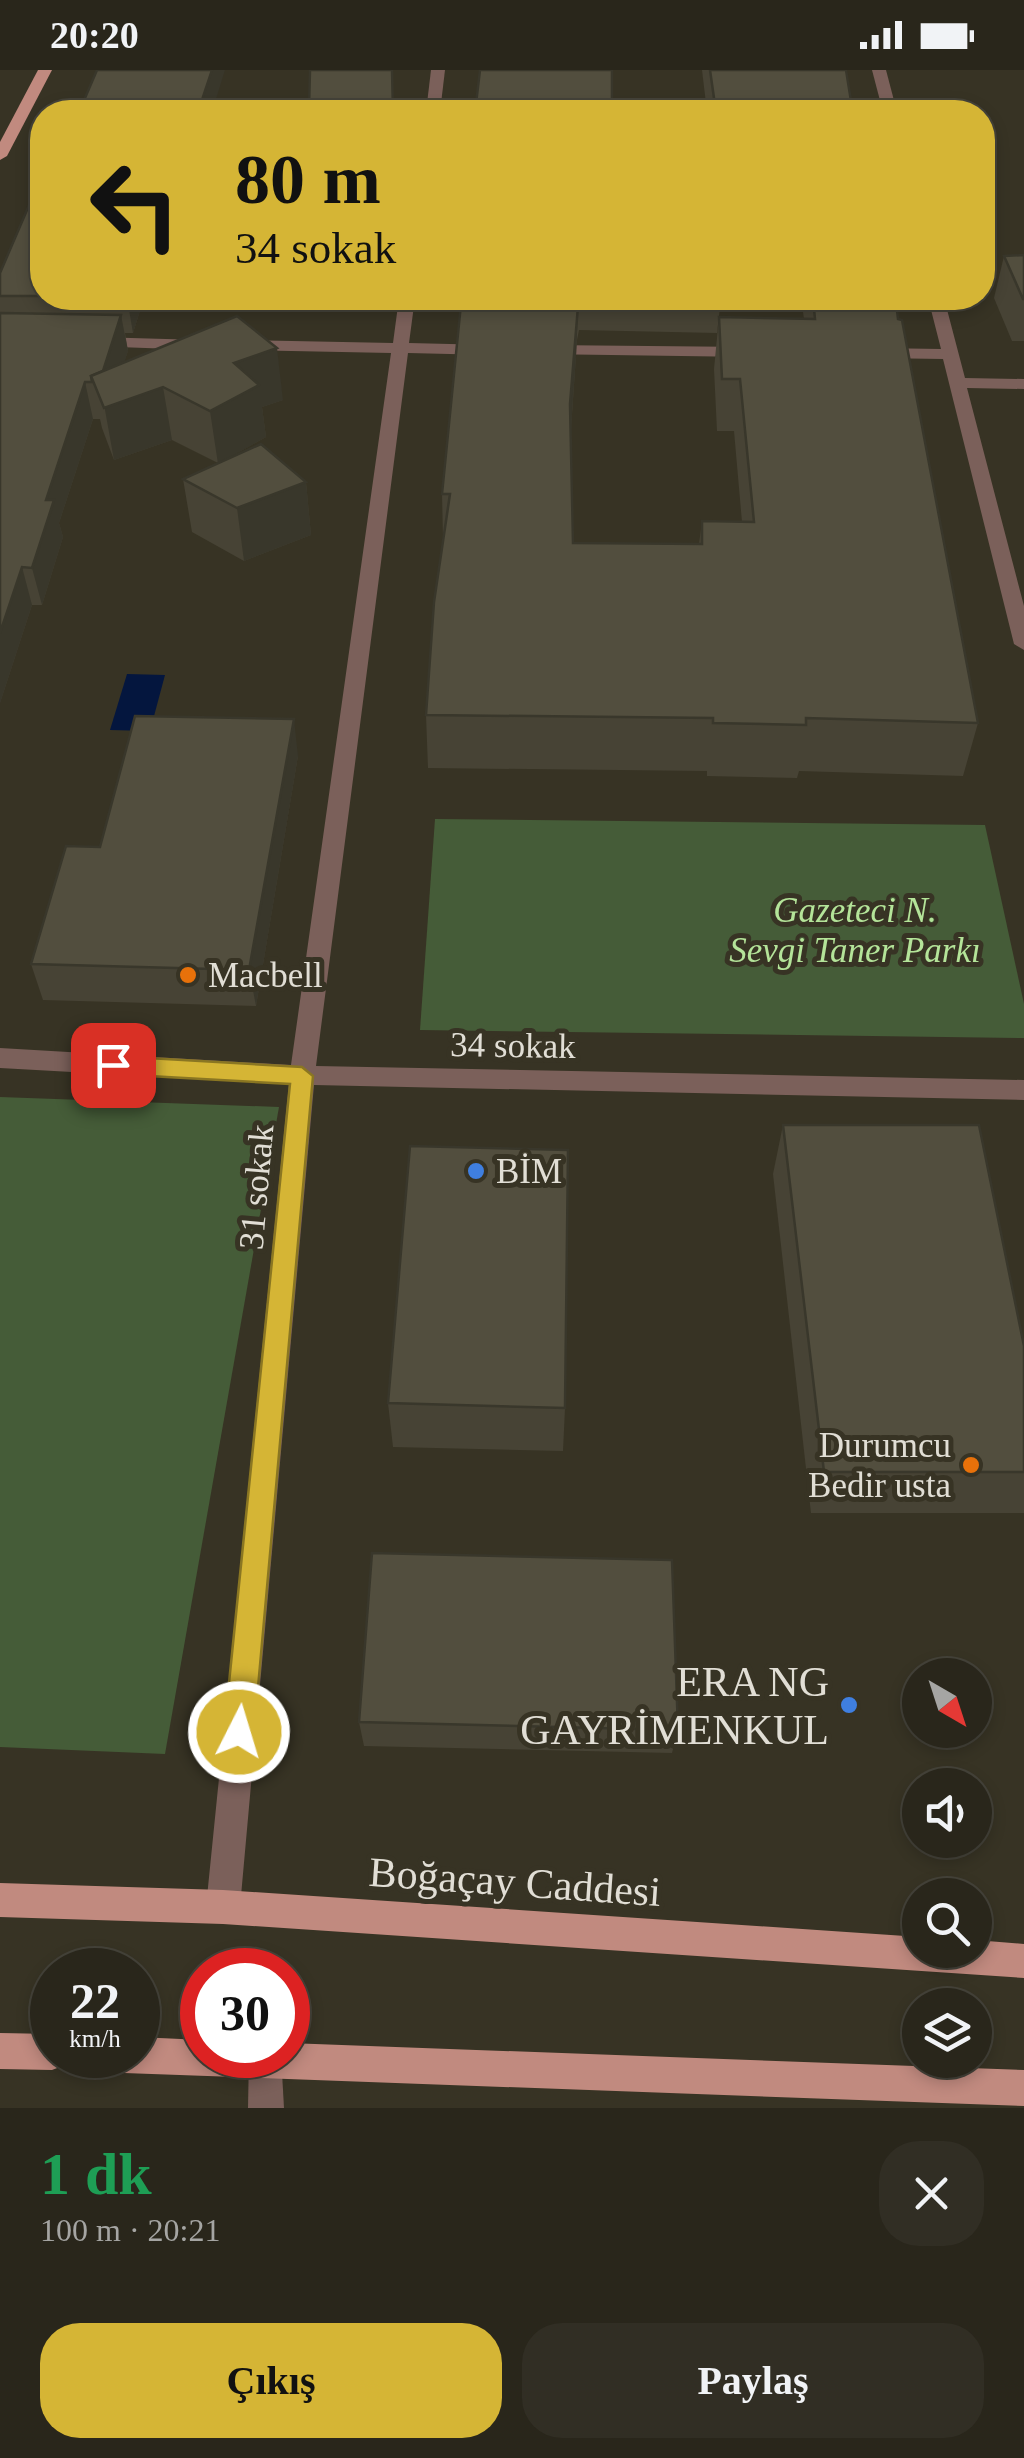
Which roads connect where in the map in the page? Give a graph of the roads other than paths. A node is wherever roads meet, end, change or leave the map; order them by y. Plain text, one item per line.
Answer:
1 (46, 70) edge
2 (438, 70) edge
3 (879, 70) edge
4 (434, 100) edge
5 (887, 100) edge
6 (0, 156) edge
7 (405, 310) edge
8 (939, 310) edge
9 (76, 342) edge
10 (400, 349) junction
11 (774, 352) edge
12 (852, 353) edge
13 (951, 354) junction
14 (958, 383) junction
15 (1024, 384) edge
16 (1024, 644) edge
17 (0, 1058) edge
18 (302, 1076) junction
19 (1024, 1090) edge
20 (0, 1900) edge
21 (222, 1907) junction
22 (1024, 1961) edge
23 (0, 2050) edge
24 (30, 2051) edge
25 (310, 2062) edge
26 (265, 2078) edge
27 (1024, 2088) edge
28 (266, 2108) edge

1 - 6 main road
2 - 4 street
3 - 5 street
7 - 10 street, 31 sokak
8 - 13 street
9 - 10 street
10 - 11 street
10 - 18 street, 31 sokak
12 - 13 street
13 - 14 street
14 - 15 street
14 - 16 street
17 - 18 street, 34 sokak
18 - 19 street, 34 sokak
18 - 21 street, 31 sokak
20 - 21 main road, Boğaçay Caddesi
21 - 22 main road, Boğaçay Caddesi
23 - 24 main road
25 - 27 main road
26 - 28 street

